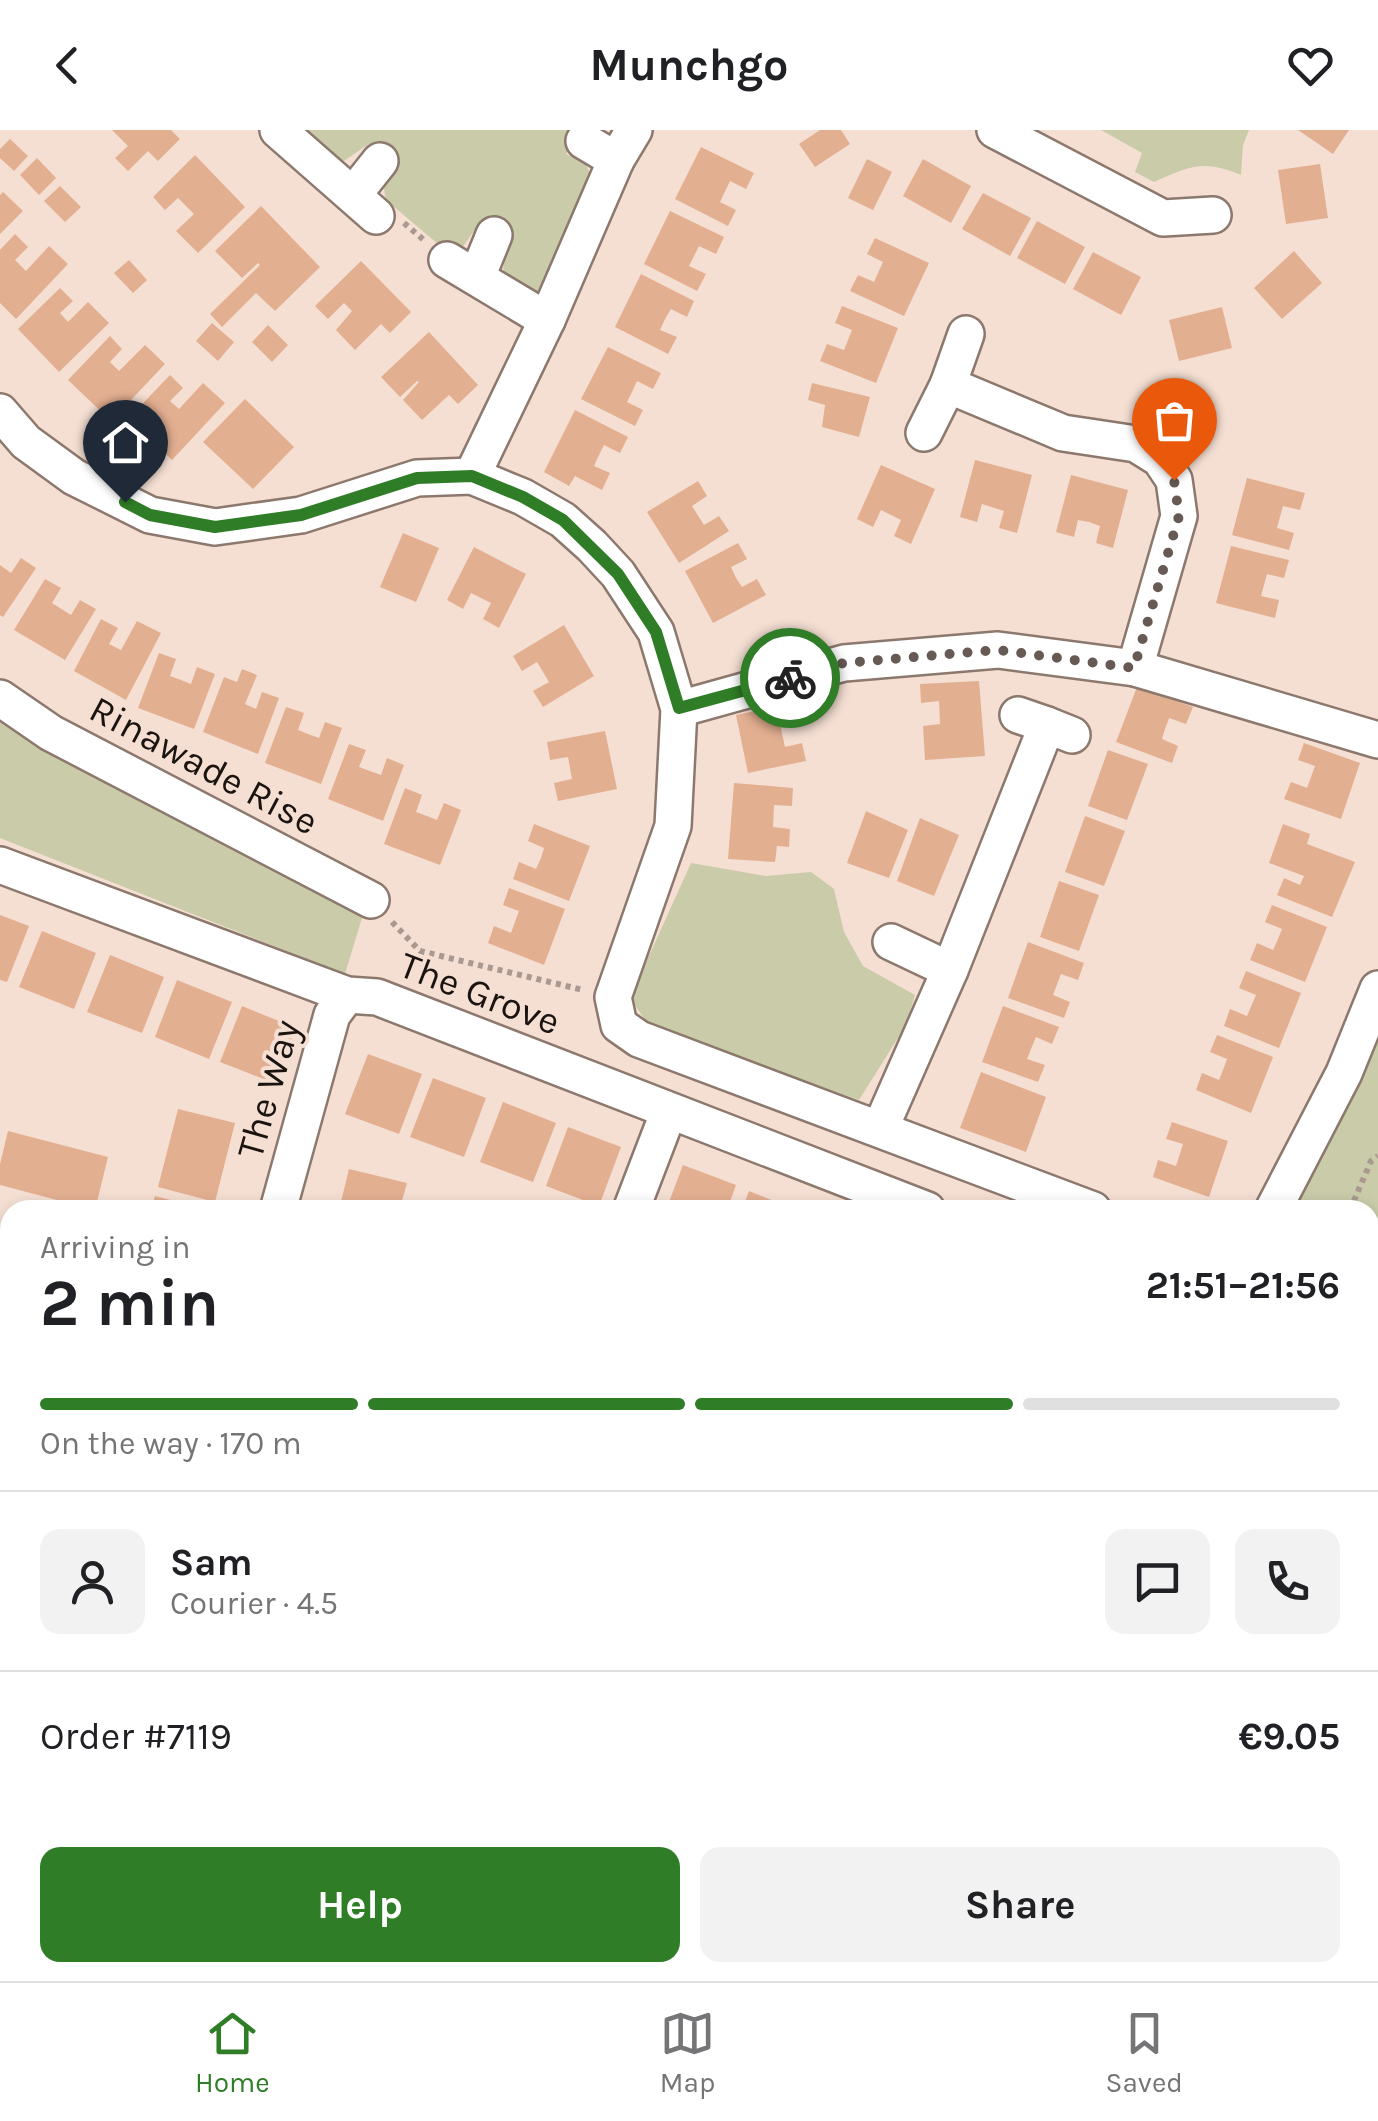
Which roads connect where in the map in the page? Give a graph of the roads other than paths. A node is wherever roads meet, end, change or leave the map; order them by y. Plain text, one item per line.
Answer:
1 (278, 130) edge
2 (995, 130) edge
3 (584, 141) dead end
4 (625, 145) edge
5 (380, 162) dead end
6 (1213, 215) dead end
7 (494, 235) dead end
8 (547, 320) junction
9 (966, 334) dead end
10 (948, 385) junction
11 (0, 412) edge
12 (924, 432) dead end
13 (472, 476) junction
14 (1134, 668) junction
15 (0, 698) edge
16 (679, 708) junction
17 (1046, 725) dead end
18 (1378, 740) edge
19 (0, 865) edge
20 (372, 900) road end
21 (891, 942) dead end
22 (950, 970) junction
23 (1378, 989) edge
24 (348, 995) junction
25 (669, 1111) junction
26 (880, 1129) junction
27 (281, 1200) edge
28 (636, 1200) edge
29 (901, 1200) edge
30 (1067, 1200) edge
31 (1278, 1200) edge

1 - 5 street
2 - 6 street
3 - 4 street
4 - 8 street
7 - 8 street
8 - 13 street
9 - 10 street
10 - 12 street
10 - 14 street
11 - 13 street
13 - 16 street
14 - 16 street
14 - 18 street
15 - 20 street, Rinawade Rise
16 - 26 street
17 - 22 street
19 - 24 street, The Grove
21 - 22 street
22 - 26 street
23 - 31 street
24 - 25 street, The Grove
24 - 27 street, The Way
25 - 28 street
25 - 29 street, The Grove
26 - 30 street

